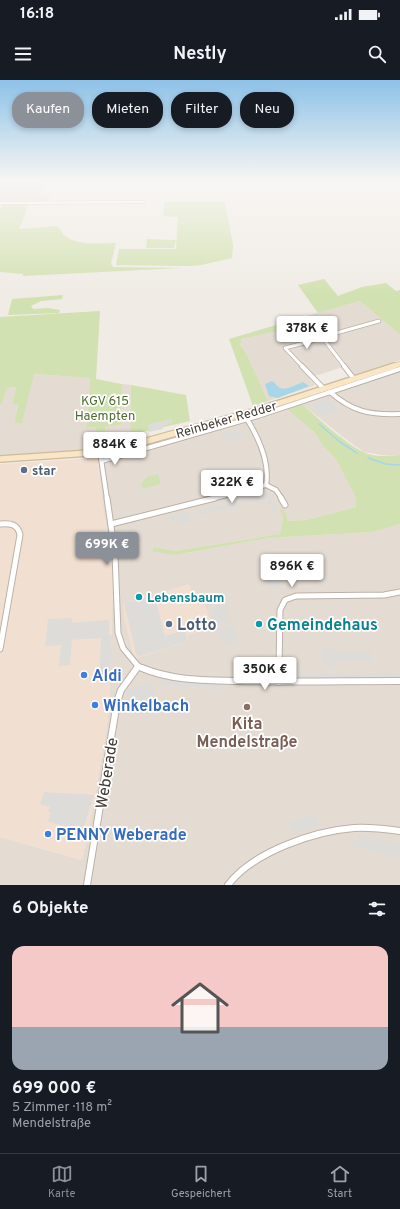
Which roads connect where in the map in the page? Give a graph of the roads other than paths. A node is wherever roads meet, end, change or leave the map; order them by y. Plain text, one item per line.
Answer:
1 (379, 321) dead end
2 (322, 337) junction
3 (400, 364) edge
4 (400, 369) edge
5 (354, 379) junction
6 (324, 389) junction
7 (330, 392) junction
8 (400, 414) edge
9 (247, 419) junction
10 (100, 452) junction
11 (0, 459) edge
12 (102, 461) junction
13 (266, 485) junction
14 (285, 505) dead end
15 (0, 524) edge
16 (111, 524) junction
17 (400, 592) edge
18 (0, 649) edge
19 (138, 666) junction
20 (400, 681) edge
21 (279, 682) junction
22 (400, 831) edge
23 (87, 885) edge
24 (228, 885) edge

1 - 2 street
2 - 5 street
2 - 6 street
3 - 5 main road, Reinbeker Redder
4 - 7 street, Reinbeker Redder
5 - 6 main road, Reinbeker Redder
6 - 10 main road, Reinbeker Redder
7 - 8 street
7 - 9 street, Reinbeker Redder
9 - 12 street, Reinbeker Redder
9 - 13 street
10 - 11 main road, Reinbeker Redder
10 - 12 street
12 - 16 street
13 - 14 street
13 - 16 street
15 - 18 street
16 - 19 street
17 - 21 street
19 - 21 street
19 - 23 street, Weberade
20 - 21 street
22 - 24 street

